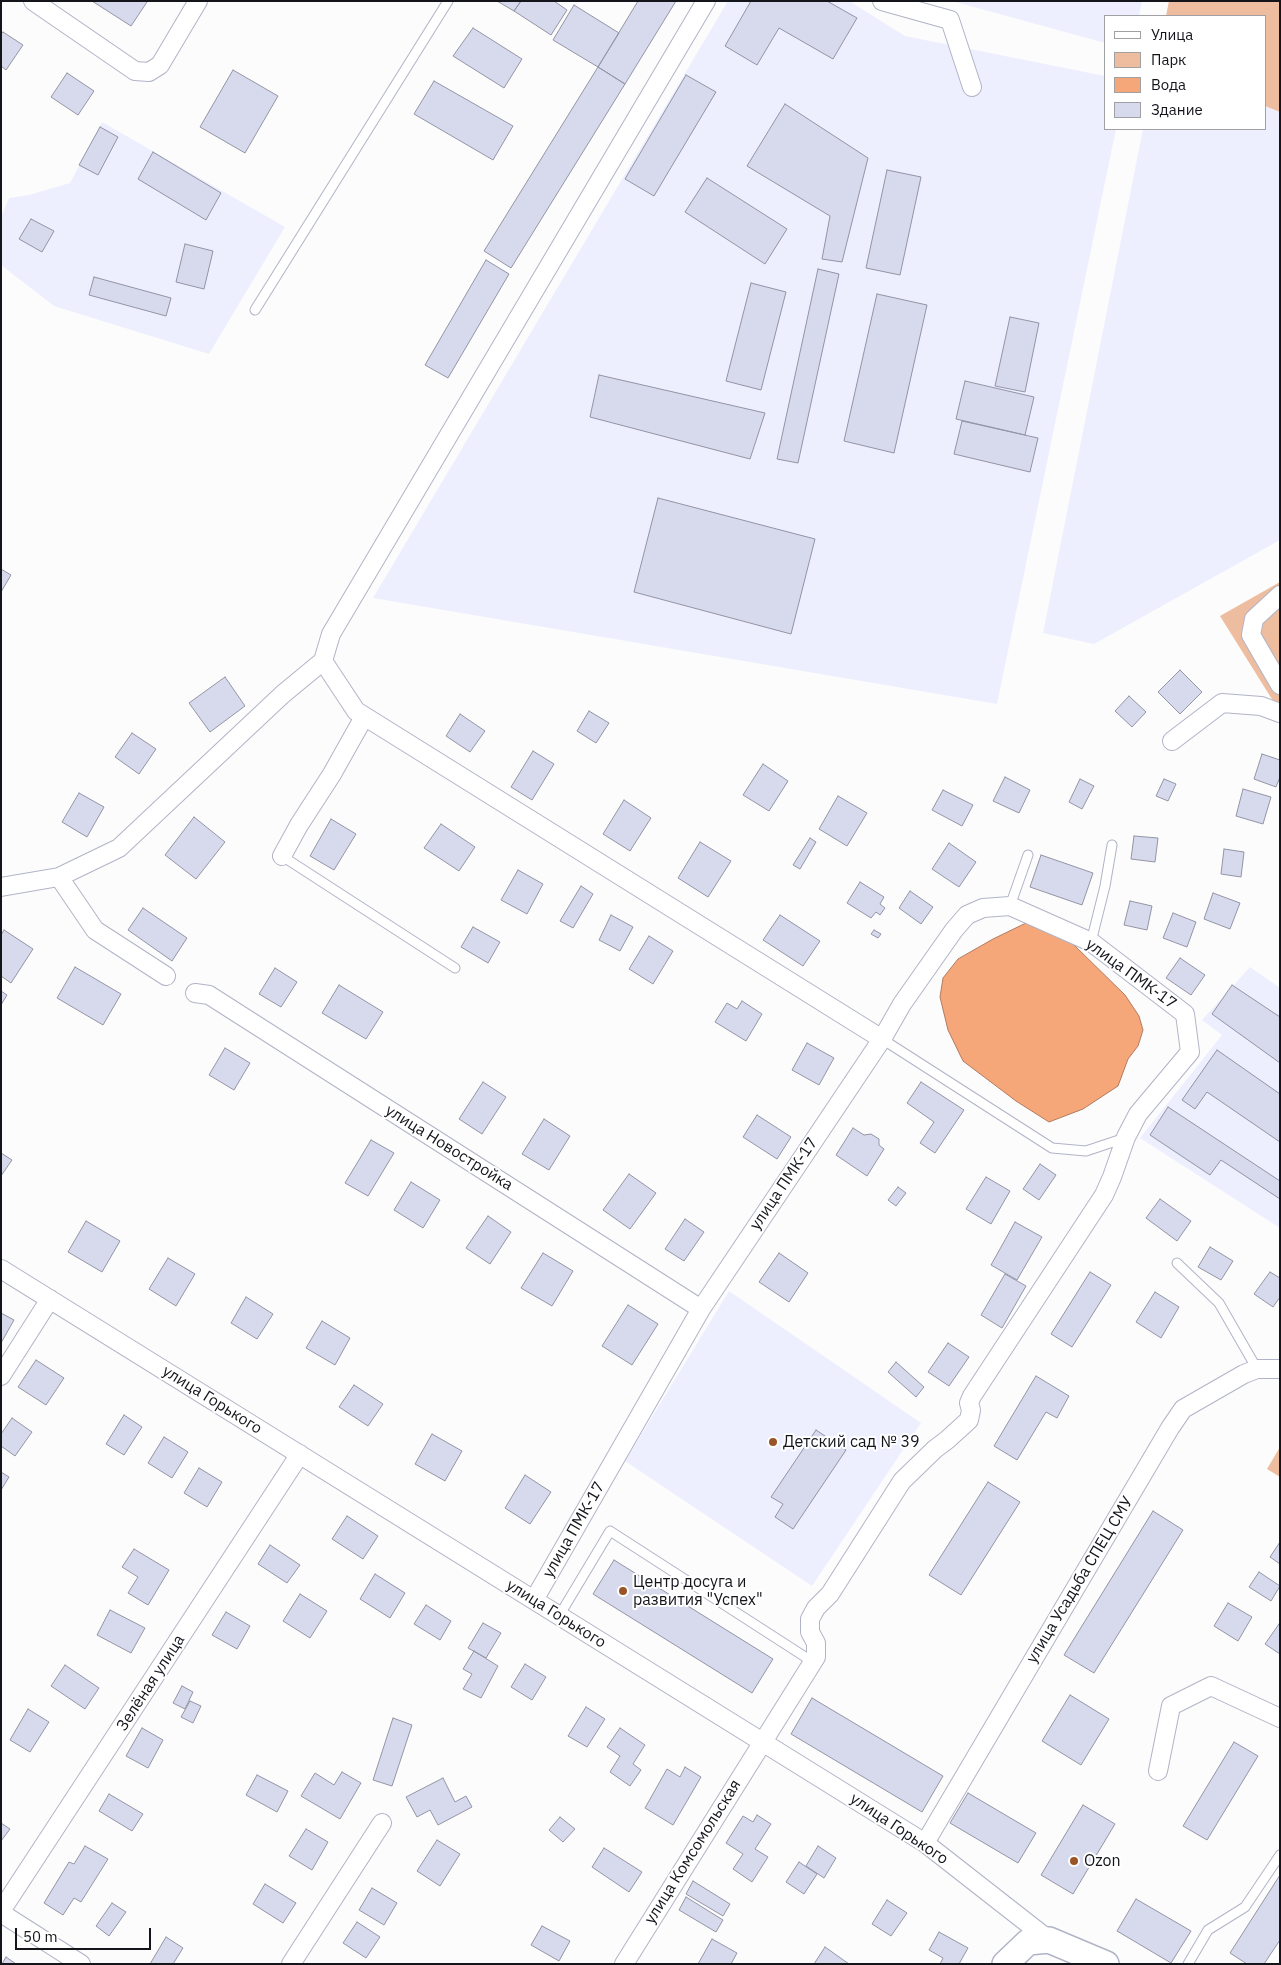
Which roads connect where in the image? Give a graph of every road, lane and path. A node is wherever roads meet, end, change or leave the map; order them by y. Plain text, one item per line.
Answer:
1 (33, 1) edge
2 (198, 1) edge
3 (448, 1) edge
4 (706, 1) edge
5 (882, 1) edge
6 (972, 87) dead end
7 (255, 310) dead end
8 (1280, 595) edge
9 (323, 661) junction
10 (1280, 685) edge
11 (1280, 712) edge
12 (364, 717) junction
13 (1172, 741) dead end
14 (1112, 845) dead end
15 (1028, 855) dead end
16 (282, 856) joint
17 (59, 877) junction
18 (1, 887) edge
19 (1010, 906) junction
20 (1091, 942) junction
21 (456, 968) dead end
22 (166, 976) dead end
23 (195, 993) dead end
24 (882, 1039) junction
25 (1126, 1137) junction
26 (1177, 1263) dead end
27 (1, 1268) edge
28 (50, 1299) junction
29 (701, 1309) junction
30 (1258, 1369) junction
31 (1280, 1369) edge
32 (1, 1376) edge
33 (300, 1454) junction
34 (534, 1600) junction
35 (558, 1616) junction
36 (813, 1662) junction
37 (1280, 1718) edge
38 (762, 1741) junction
39 (1158, 1771) dead end
40 (382, 1824) dead end
41 (924, 1843) junction
42 (1280, 1855) edge
43 (1, 1912) edge
44 (1049, 1940) junction
45 (81, 1964) edge
46 (291, 1964) edge
47 (624, 1964) edge
48 (1005, 1964) edge
49 (1106, 1964) edge
50 (1188, 1964) edge

1 - 2 street
3 - 7 lane
4 - 9 street
5 - 6 street
8 - 10 street
9 - 12 street
9 - 17 street
11 - 13 street
12 - 16 street
12 - 24 street
14 - 20 lane
15 - 19 lane
16 - 21 lane
17 - 18 street
17 - 22 street
19 - 20 street, улица ПМК-17
19 - 24 street, улица ПМК-17
20 - 25 street, улица ПМК-17
23 - 29 street, улица Новостройка
24 - 25 lane
24 - 29 street, улица ПМК-17
25 - 36 street, улица ПМК-17
26 - 30 lane
27 - 28 street, улица Горького
28 - 32 street
28 - 33 street, улица Горького
29 - 34 street, улица ПМК-17
30 - 31 street, улица Усадьба СПЕЦ СМУ
30 - 41 street, улица Усадьба СПЕЦ СМУ
33 - 34 street, улица Горького
33 - 43 street, Зелёная улица
34 - 35 street, улица Горького
35 - 36 lane
35 - 38 street, улица Горького
36 - 38 street
37 - 39 street
38 - 41 street, улица Горького
38 - 47 street, улица Комсомольская
40 - 46 street
41 - 44 street, улица Горького
42 - 50 lane
43 - 45 street
44 - 48 street
44 - 49 street, улица Горького

